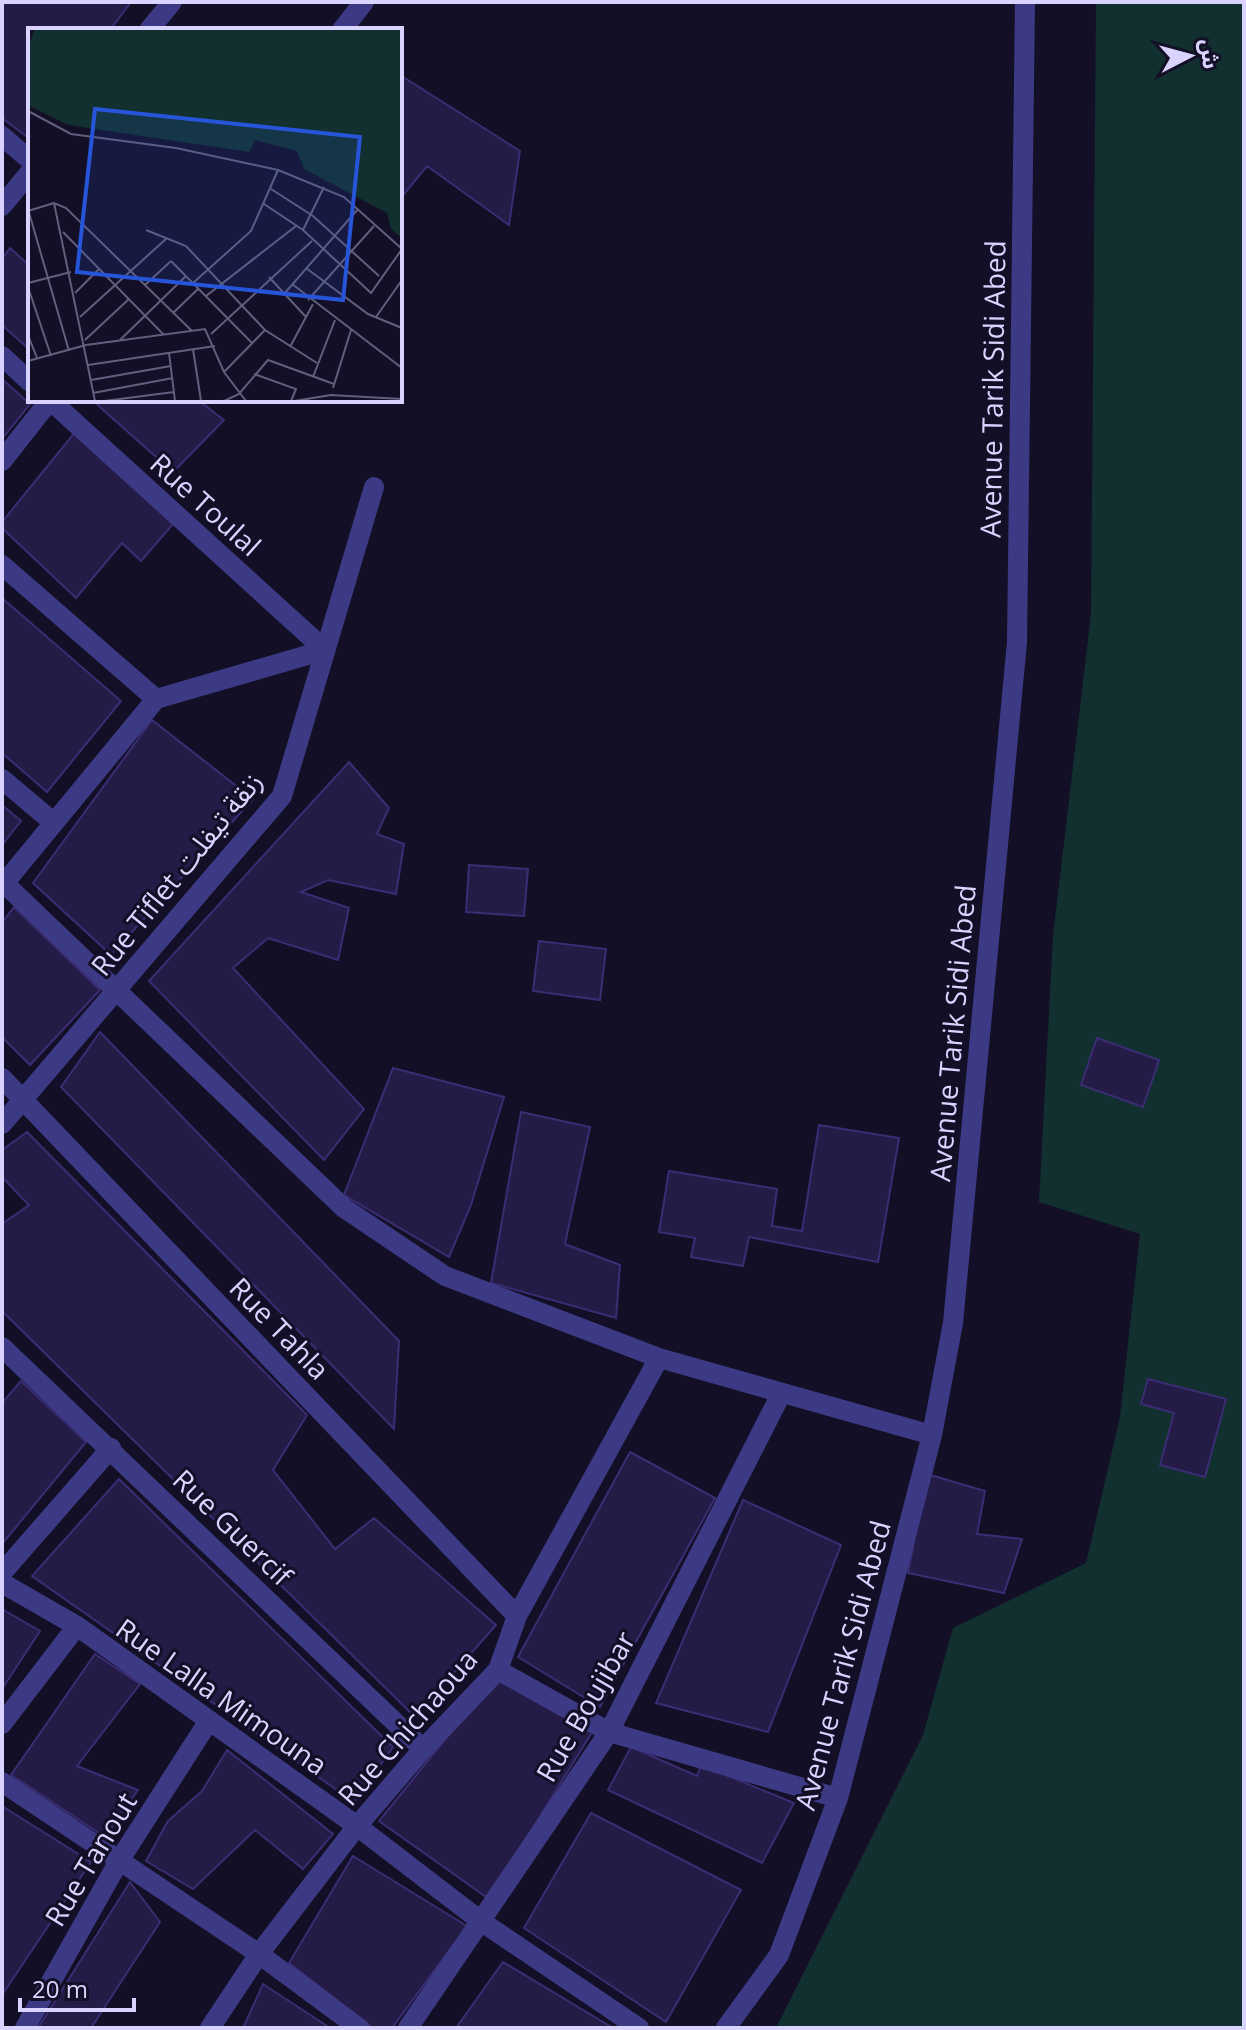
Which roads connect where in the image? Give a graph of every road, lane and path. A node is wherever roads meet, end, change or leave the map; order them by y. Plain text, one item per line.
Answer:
1 (172, 2) edge
2 (364, 2) edge
3 (1025, 2) edge
4 (151, 28) edge
5 (344, 28) edge
6 (2, 136) edge
7 (28, 158) edge
8 (28, 174) edge
9 (2, 206) edge
10 (2, 356) edge
11 (28, 380) edge
12 (48, 402) edge
13 (52, 402) edge
14 (2, 461) edge
15 (374, 487) dead end
16 (2, 565) edge
17 (325, 650) junction
18 (156, 699) junction
19 (2, 779) edge
20 (54, 823) junction
21 (3, 884) edge
22 (116, 991) junction
23 (2, 1078) edge
24 (23, 1099) junction
25 (2, 1124) edge
26 (2, 1347) edge
27 (659, 1358) junction
28 (781, 1394) junction
29 (932, 1435) junction
30 (111, 1448) junction
31 (2, 1573) edge
32 (2, 1583) edge
33 (517, 1616) junction
34 (77, 1626) junction
35 (498, 1670) junction
36 (208, 1722) junction
37 (2, 1724) edge
38 (609, 1732) junction
39 (423, 1749) junction
40 (2, 1782) edge
41 (838, 1798) junction
42 (357, 1826) junction
43 (119, 1861) junction
44 (482, 1922) junction
45 (259, 1954) junction
46 (25, 2028) edge
47 (210, 2028) edge
48 (359, 2028) edge
49 (408, 2028) edge
50 (639, 2028) edge
51 (726, 2028) edge

1 - 4 street
2 - 5 street
3 - 29 street, Avenue Tarik Sidi Abed
6 - 7 street
8 - 9 street
10 - 11 street
12 - 14 street
13 - 17 street, Rue Toulal
15 - 17 street, Rue Tiflet زنقة تيفلت
16 - 18 street
17 - 18 street
17 - 22 street, Rue Tiflet زنقة تيفلت
18 - 20 street
19 - 20 street
20 - 21 street
21 - 22 street
22 - 24 street, Rue Tiflet زنقة تيفلت
22 - 27 street
23 - 24 street, Rue Tahla
24 - 25 street, Rue Tiflet زنقة تيفلت
24 - 33 street, Rue Tahla
26 - 30 street, Rue Guercif
27 - 28 street
27 - 33 street, Rue Chichaoua
28 - 29 street
28 - 38 street, Rue Boujibar
29 - 41 street, Avenue Tarik Sidi Abed
30 - 31 street
30 - 39 street, Rue Guercif
32 - 34 street, Rue Lalla Mimouna
33 - 35 street, Rue Chichaoua
34 - 36 street, Rue Lalla Mimouna
34 - 37 street
35 - 38 street
35 - 39 street, Rue Chichaoua
36 - 42 street, Rue Lalla Mimouna
36 - 43 street, Rue Tanout
38 - 41 street
38 - 44 street, Rue Boujibar
39 - 42 street, Rue Chichaoua
40 - 43 street
41 - 51 street, Avenue Tarik Sidi Abed
42 - 44 street, Rue Lalla Mimouna
42 - 45 street, Rue Chichaoua
43 - 45 street
43 - 46 street, Rue Tanout
44 - 49 street, Rue Boujibar
44 - 50 street, Rue Lalla Mimouna
45 - 47 street, Rue Chichaoua
45 - 48 street

